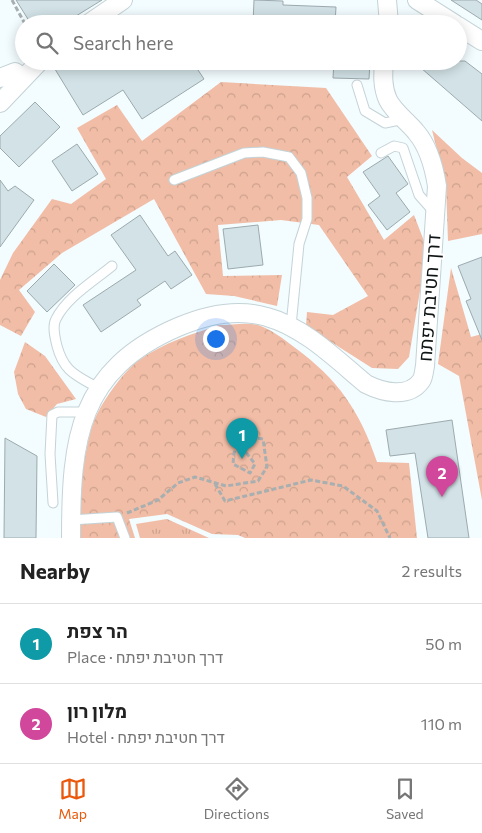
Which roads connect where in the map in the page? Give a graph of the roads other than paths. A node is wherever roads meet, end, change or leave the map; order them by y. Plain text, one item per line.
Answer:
1 (123, 0) edge
2 (387, 0) edge
3 (417, 0) edge
4 (101, 15) edge
5 (388, 15) edge
6 (441, 15) edge
7 (467, 32) edge
8 (482, 41) edge
9 (31, 70) edge
10 (384, 70) edge
11 (0, 78) edge
12 (23, 78) junction
13 (357, 85) dead end
14 (0, 103) edge
15 (404, 119) junction
16 (381, 153) dead end
17 (174, 180) dead end
18 (436, 213) junction
19 (112, 266) dead end
20 (290, 326) junction
21 (98, 388) junction
22 (86, 412) junction
23 (53, 504) dead end
24 (71, 520) junction
25 (71, 538) edge
26 (126, 538) edge

1 - 4 street
2 - 5 street
3 - 6 street
7 - 8 street
9 - 12 street
10 - 15 street, דרך חטיבת יפתח
11 - 12 street
12 - 14 street
13 - 15 lane
15 - 18 street, דרך חטיבת יפתח
16 - 18 lane
17 - 20 lane
18 - 20 street, דרך חטיבת יפתח
19 - 21 lane
20 - 21 street, דרך חטיבת יפתח
21 - 22 street, דרך חטיבת יפתח
22 - 23 lane
22 - 24 street, דרך חטיבת יפתח
24 - 25 street, דרך חטיבת יפתח
24 - 26 lane

